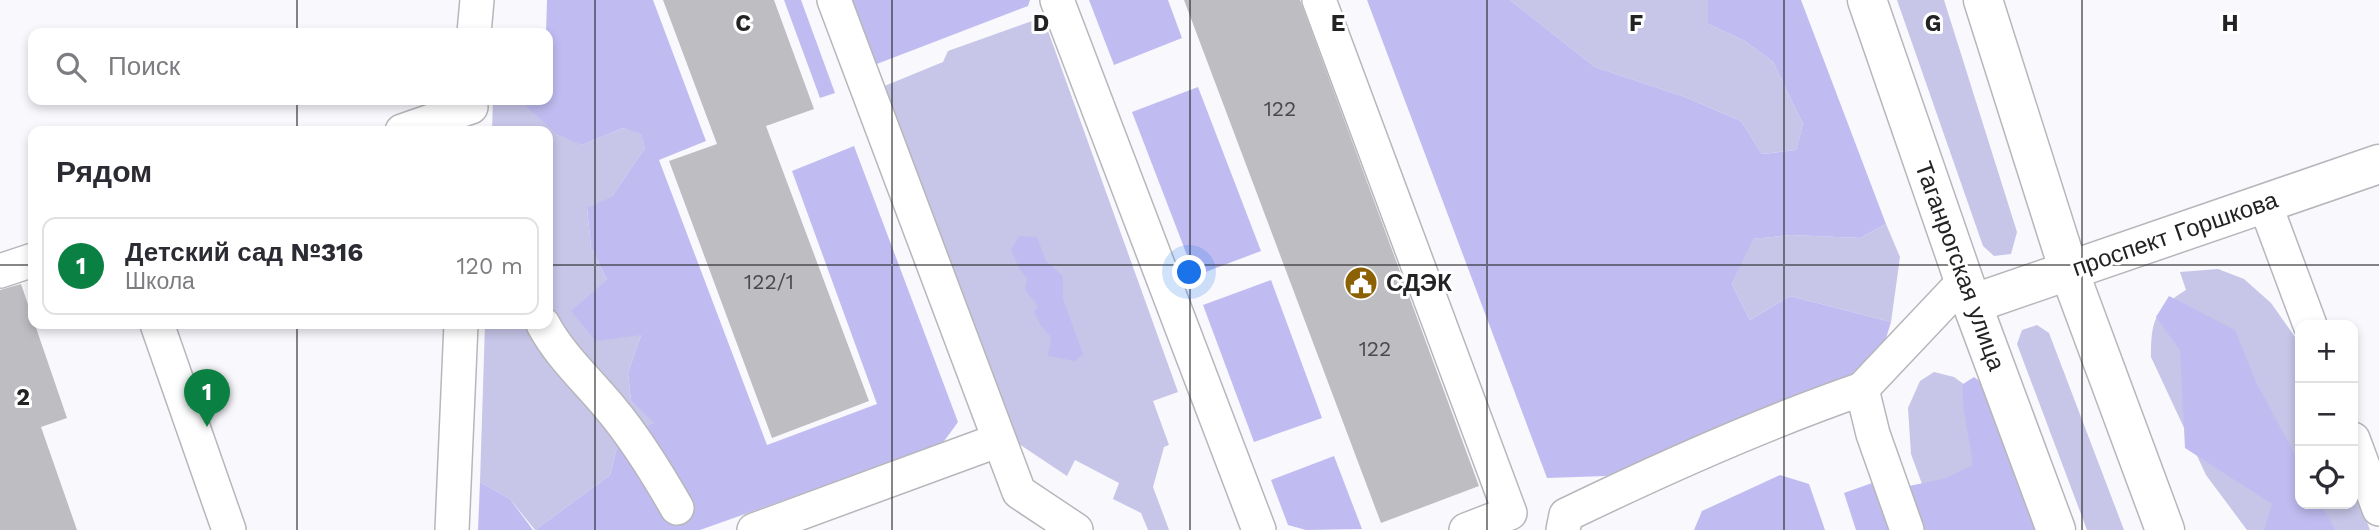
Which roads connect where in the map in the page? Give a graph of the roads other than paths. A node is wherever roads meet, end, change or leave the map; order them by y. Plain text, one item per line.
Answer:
1 (477, 0) edge
2 (834, 0) edge
3 (1058, 0) edge
4 (1319, 0) edge
5 (1867, 0) edge
6 (1983, 0) edge
7 (474, 28) edge
8 (471, 113) edge
9 (421, 126) edge
10 (2379, 164) edge
11 (2265, 204) junction
12 (28, 262) edge
13 (0, 271) edge
14 (2069, 271) junction
15 (1968, 293) junction
16 (2309, 320) edge
17 (159, 329) edge
18 (461, 329) edge
19 (546, 329) edge
20 (1862, 389) junction
21 (999, 440) junction
22 (2356, 446) edge
23 (677, 508) dead end
24 (2379, 509) edge
25 (229, 530) edge
26 (452, 530) edge
27 (754, 530) edge
28 (1076, 530) edge
29 (1259, 530) edge
30 (1466, 530) edge
31 (1563, 530) edge
32 (1907, 530) edge
33 (2056, 530) edge
34 (2165, 530) edge

1 - 7 lane
2 - 21 lane
3 - 29 lane
4 - 30 lane
5 - 15 main road, Таганрогская улица
6 - 14 main road
8 - 9 lane
10 - 11 main road, проспект Горшкова
11 - 14 main road, проспект Горшкова
11 - 16 lane
12 - 13 lane
14 - 15 main road, проспект Горшкова
14 - 34 main road
15 - 20 lane
15 - 33 main road, Таганрогская улица
17 - 25 lane
18 - 26 lane
19 - 23 lane
20 - 31 lane
20 - 32 lane
21 - 27 lane
21 - 28 lane
22 - 24 lane

